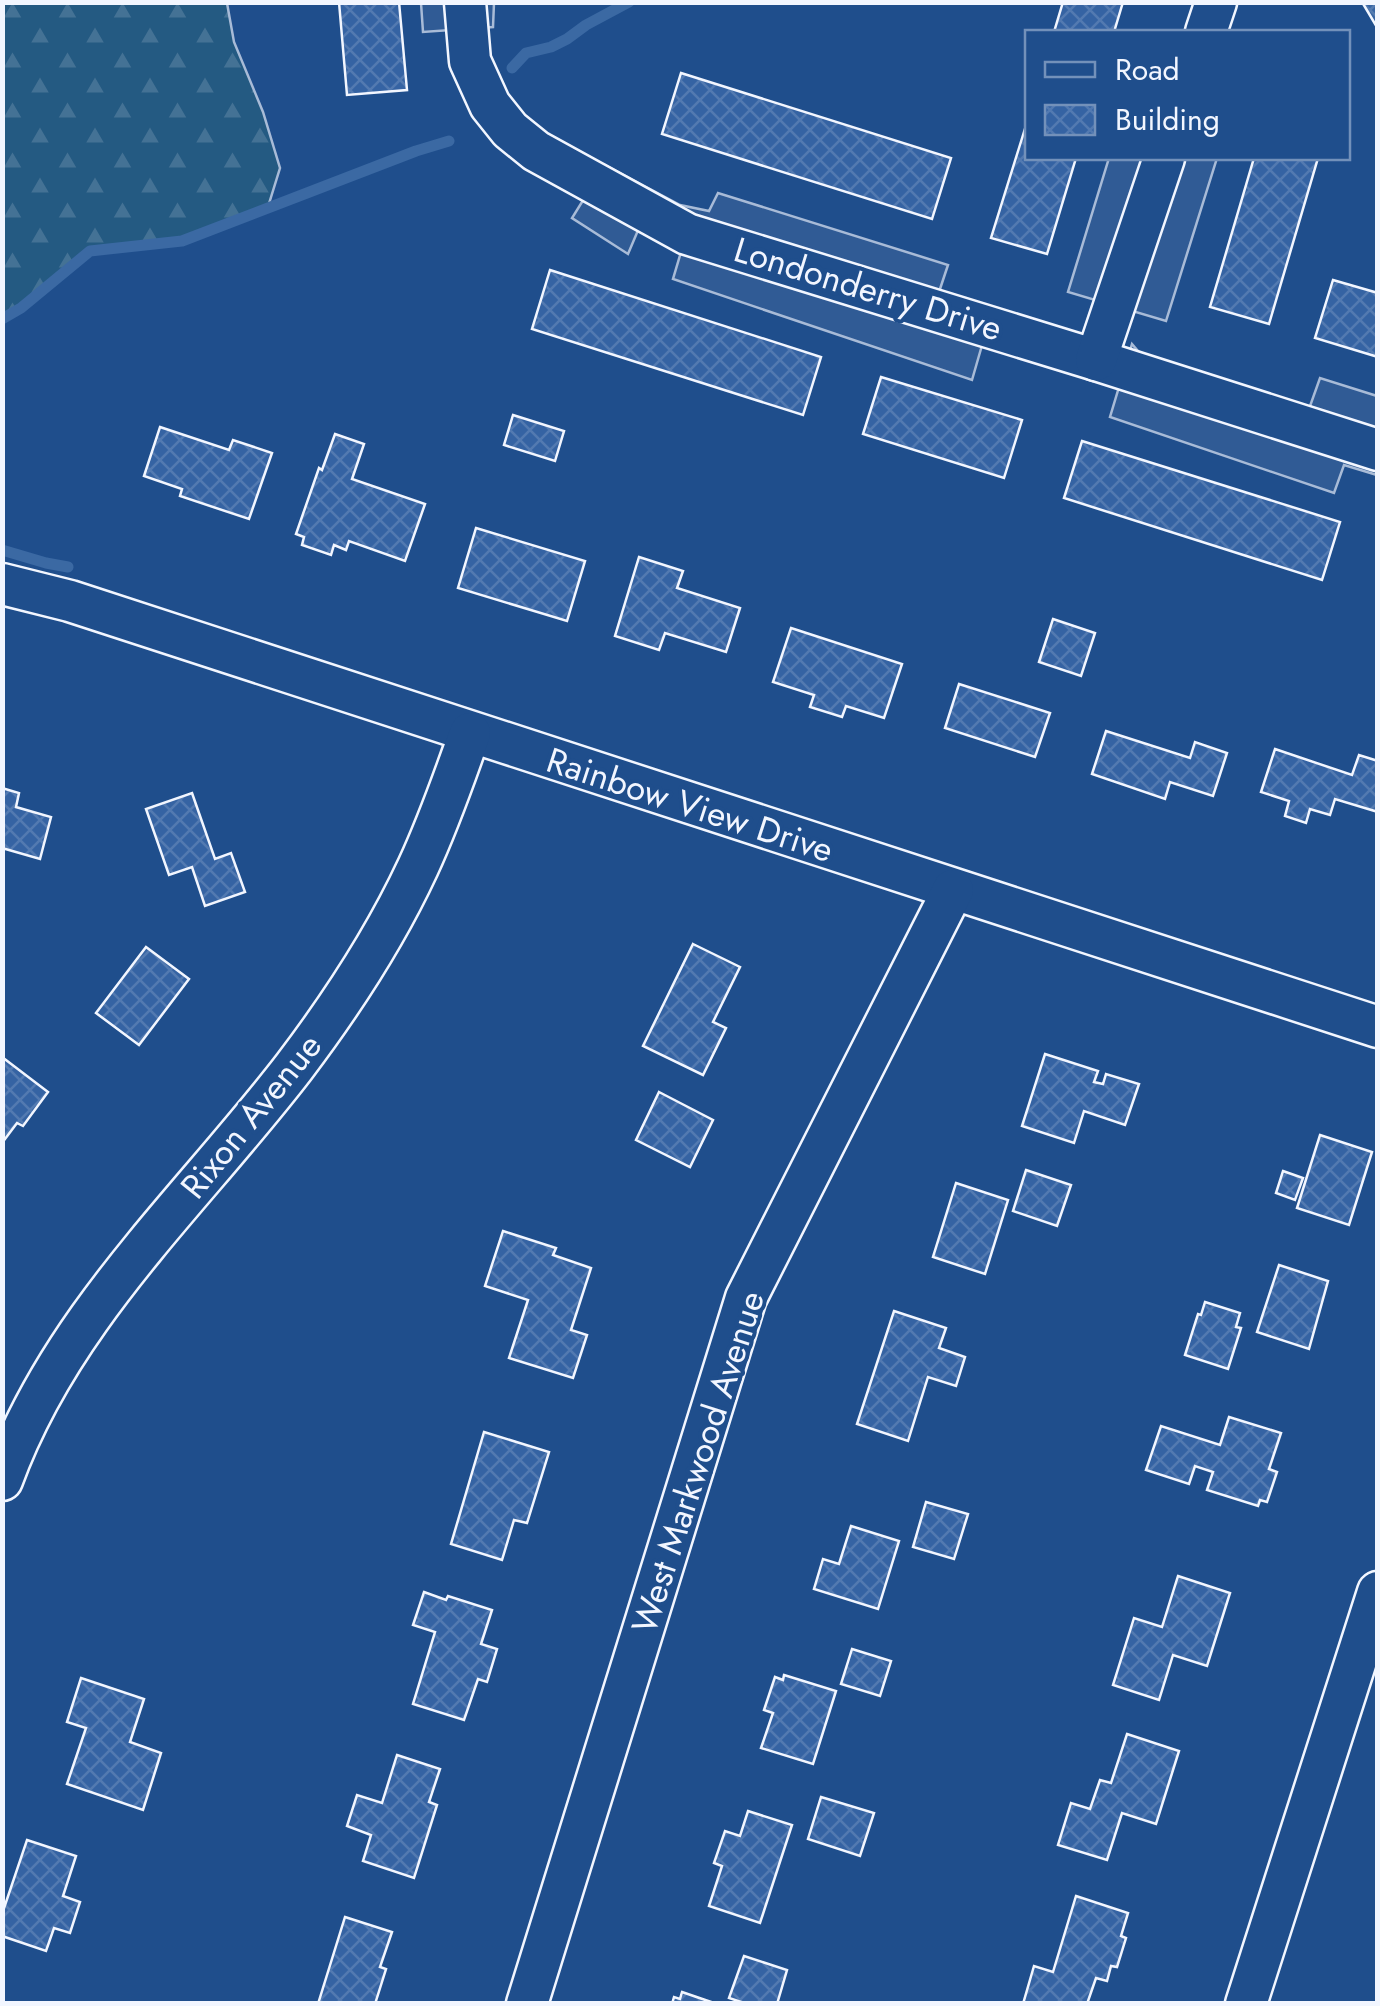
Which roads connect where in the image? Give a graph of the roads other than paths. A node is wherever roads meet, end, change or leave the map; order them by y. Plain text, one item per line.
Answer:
1 (465, 2) edge
2 (1216, 2) edge
3 (1207, 30) edge
4 (1163, 160) edge
5 (1096, 360) junction
6 (1378, 450) edge
7 (2, 584) edge
8 (470, 734) junction
9 (952, 890) junction
10 (1378, 1027) edge
11 (2, 1480) edge
12 (1378, 1592) edge
13 (526, 2004) edge
14 (1246, 2004) edge

1 - 5 street, Londonderry Drive
2 - 3 street
4 - 5 street
5 - 6 street, Londonderry Drive
7 - 8 street, Rainbow View Drive
8 - 9 street, Rainbow View Drive
8 - 11 street, Rixon Avenue
9 - 10 street, Rainbow View Drive
9 - 13 street, West Markwood Avenue
12 - 14 street

